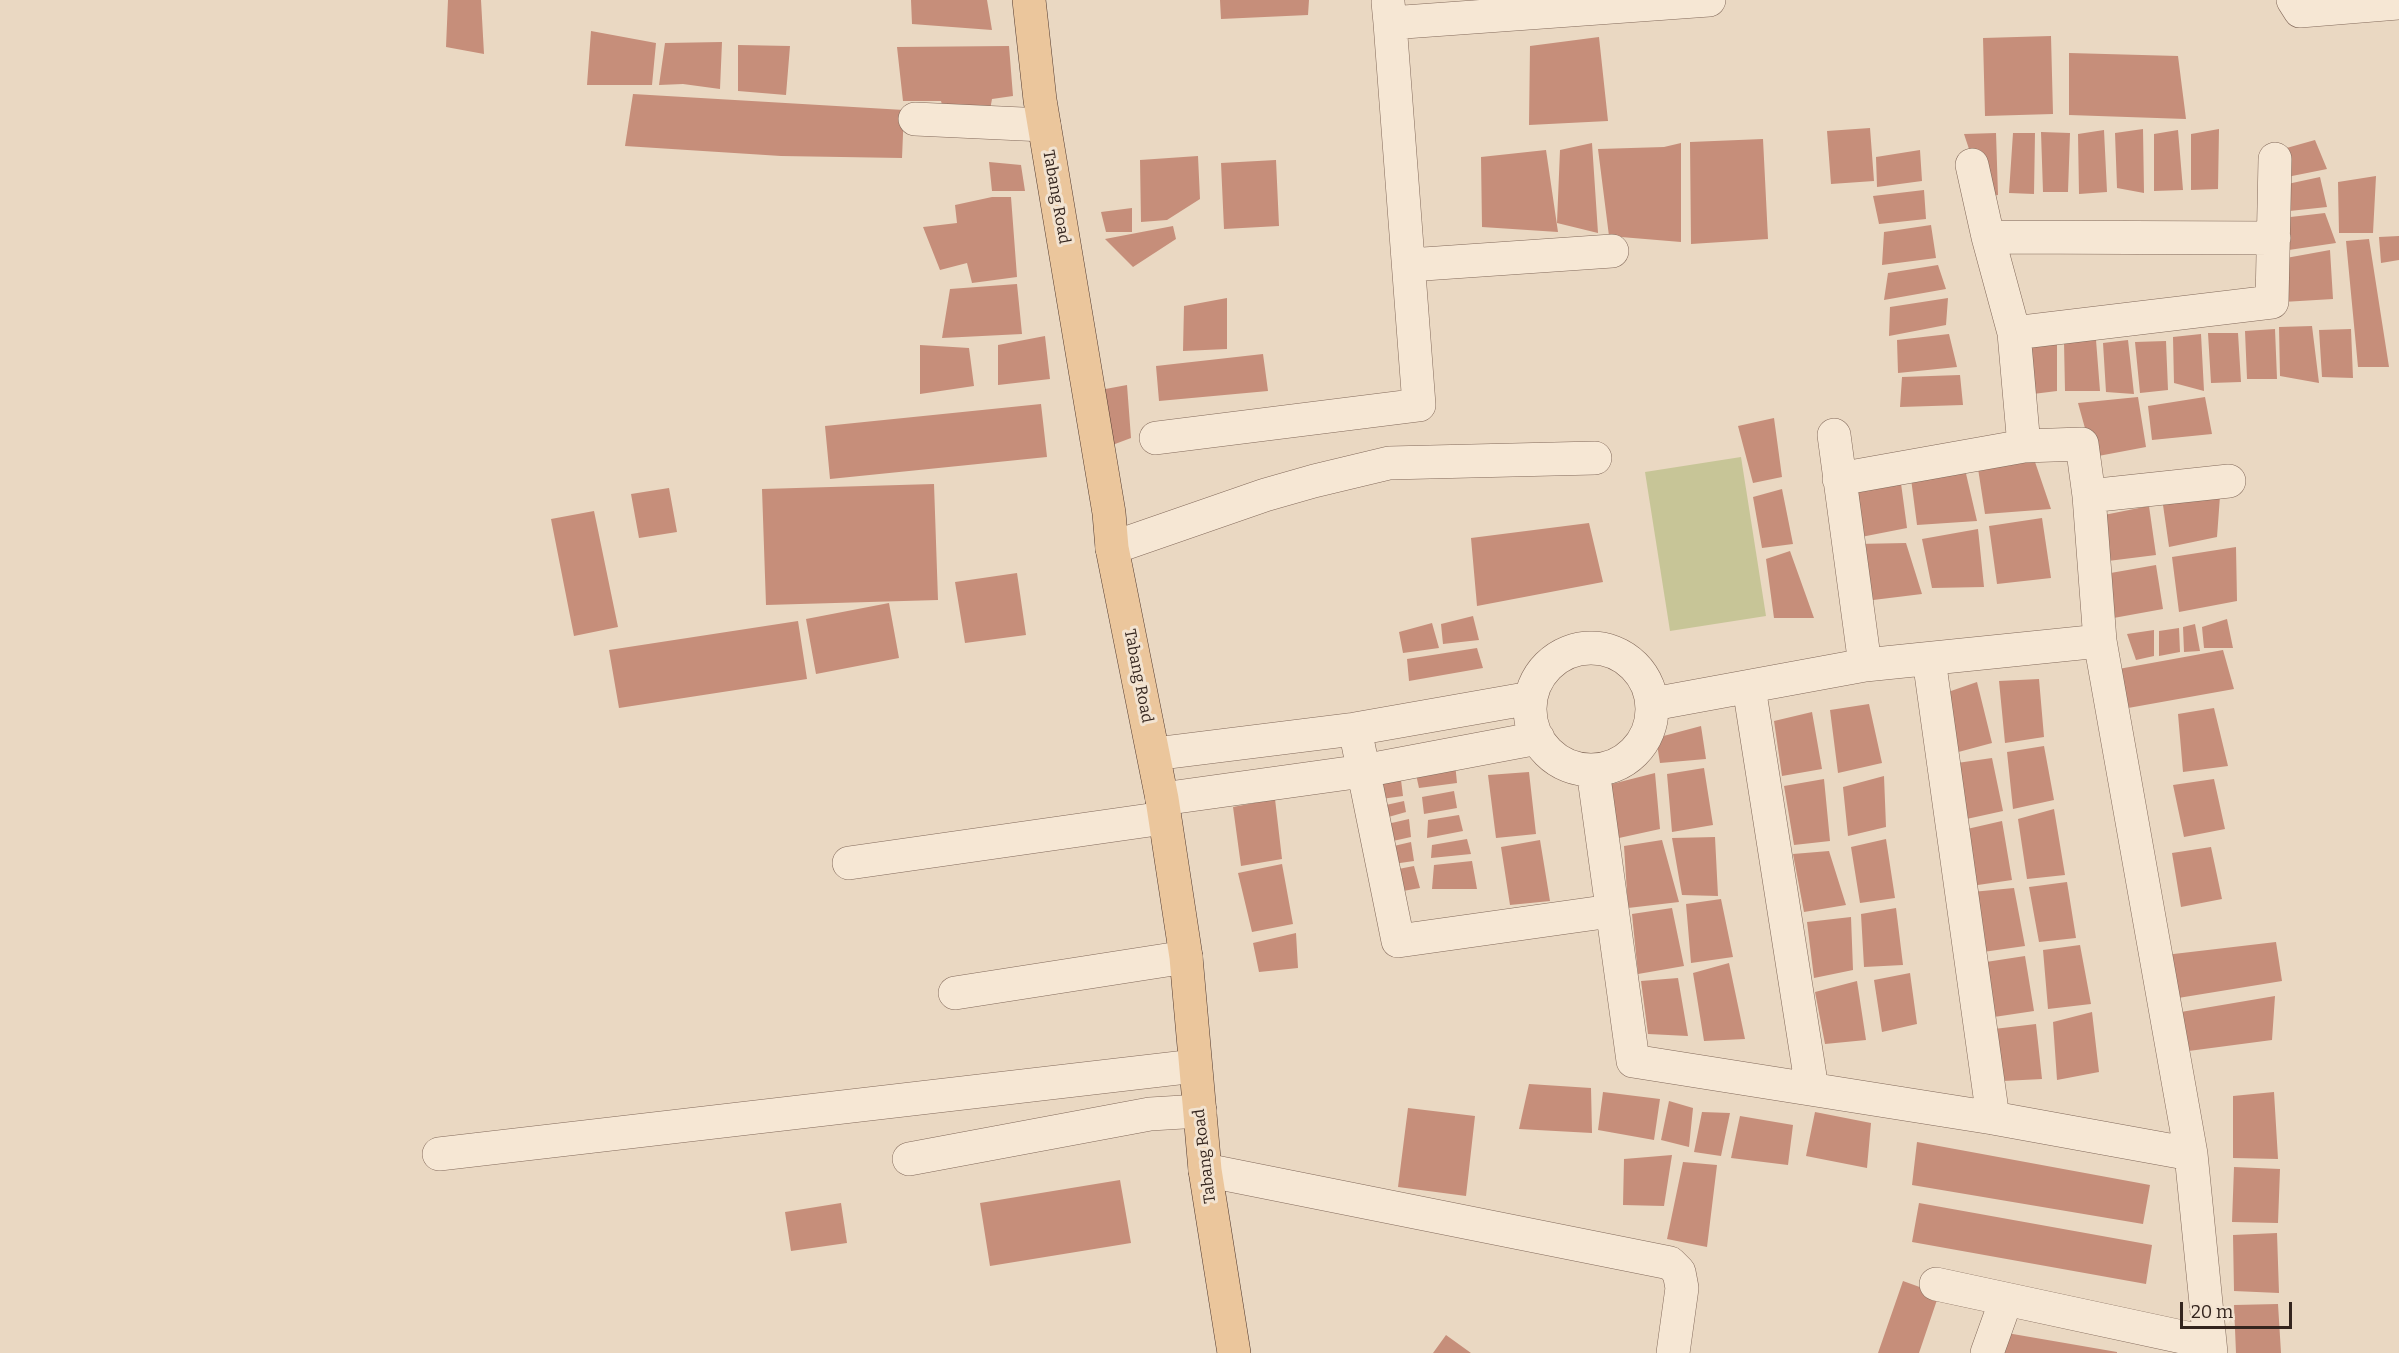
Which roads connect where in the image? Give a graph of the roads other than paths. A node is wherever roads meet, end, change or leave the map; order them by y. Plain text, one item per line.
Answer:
1 (1029, 0) edge
2 (1709, 0) edge
3 (2293, 0) edge
4 (2399, 3) edge
5 (1389, 11) edge
6 (915, 118) dead end
7 (1044, 125) junction
8 (2275, 159) dead end
9 (1972, 165) dead end
10 (1988, 237) junction
11 (2274, 237) junction
12 (1612, 250) dead end
13 (1408, 265) junction
14 (2014, 333) junction
15 (1834, 435) dead end
16 (1155, 438) dead end
17 (2024, 446) junction
18 (1594, 458) dead end
19 (1839, 479) junction
20 (2229, 481) dead end
21 (2089, 496) junction
22 (1112, 548) junction
23 (2100, 641) junction
24 (1929, 659) junction
25 (1865, 665) junction
26 (1749, 687) junction
27 (1531, 698) junction
28 (1653, 704) junction
29 (1355, 729) junction
30 (1538, 738) junction
31 (1154, 754) junction
32 (1593, 770) junction
33 (1363, 771) junction
34 (1163, 809) junction
35 (849, 863) dead end
36 (1611, 911) junction
37 (1186, 957) junction
38 (955, 993) dead end
39 (1195, 1066) junction
40 (1812, 1089) junction
41 (1200, 1111) junction
42 (1993, 1118) junction
43 (439, 1154) dead end
44 (2191, 1154) junction
45 (909, 1159) dead end
46 (1205, 1170) junction
47 (1936, 1284) dead end
48 (2006, 1300) junction
49 (2211, 1348) edge
50 (1234, 1353) edge
51 (1673, 1353) edge
52 (1987, 1353) edge

1 - 7 main road, Tabang Road
2 - 5 street
3 - 4 street
5 - 13 street
6 - 7 street
7 - 22 main road, Tabang Road
8 - 11 street
9 - 10 street
10 - 11 street
10 - 14 street
11 - 14 street
12 - 13 street
13 - 16 street
14 - 17 street
15 - 19 street
17 - 19 street
17 - 21 street
18 - 22 street
19 - 25 street
20 - 21 street
21 - 23 street
22 - 31 main road, Tabang Road
23 - 24 street
23 - 44 street
24 - 25 street
24 - 42 street
25 - 26 street
26 - 28 street
26 - 40 street
27 - 28 street
27 - 29 street
27 - 30 street
28 - 32 street
29 - 31 street
29 - 33 street
30 - 32 street
30 - 33 street
31 - 34 main road, Tabang Road
32 - 36 street
33 - 34 street
33 - 36 street
34 - 35 street
34 - 37 main road, Tabang Road
36 - 40 street
37 - 38 street
37 - 39 main road, Tabang Road
39 - 41 main road, Tabang Road
39 - 43 street
40 - 42 street
41 - 45 street
41 - 46 main road, Tabang Road
42 - 44 street
44 - 49 street
46 - 50 main road, Tabang Road
46 - 51 street
47 - 48 street
48 - 49 street
48 - 52 street

